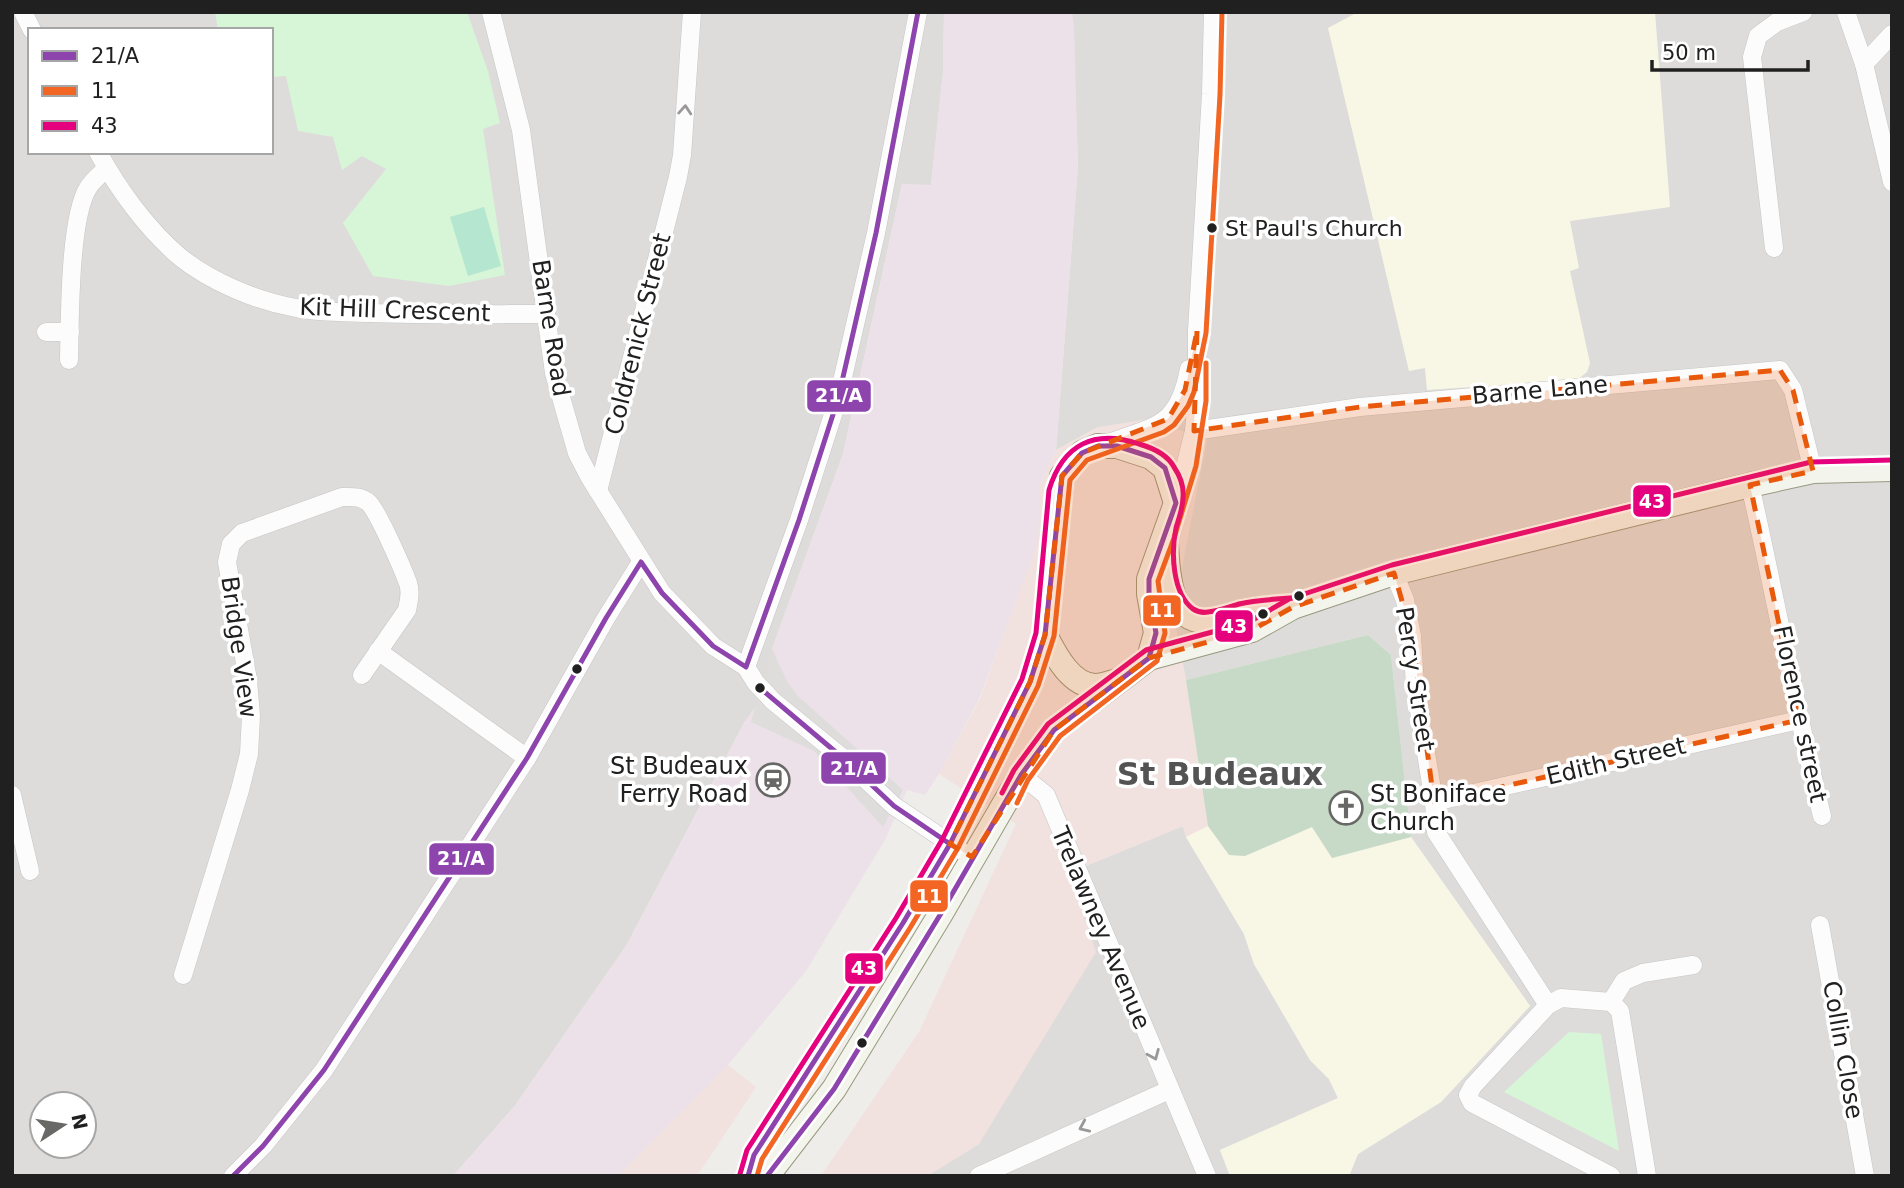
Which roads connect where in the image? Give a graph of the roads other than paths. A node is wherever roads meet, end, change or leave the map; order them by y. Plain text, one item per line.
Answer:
1 (23, 12) edge
2 (491, 12) edge
3 (692, 12) edge
4 (918, 12) edge
5 (1213, 12) edge
6 (1803, 12) edge
7 (1846, 12) edge
8 (31, 28) edge
9 (1892, 34) edge
10 (1864, 64) junction
11 (99, 154) edge
12 (107, 168) junction
13 (1892, 182) edge
14 (1790, 229) dead end
15 (546, 314) junction
16 (46, 331) dead end
17 (1197, 331) junction
18 (70, 332) junction
19 (69, 360) dead end
20 (1194, 430) junction
21 (1098, 446) junction
22 (1892, 469) edge
23 (1813, 471) junction
24 (1750, 485) junction
25 (598, 491) junction
26 (1176, 503) junction
27 (1166, 536) junction
28 (641, 562) junction
29 (1394, 573) junction
30 (1293, 607) junction
31 (1045, 635) junction
32 (378, 651) junction
33 (1149, 658) junction
34 (746, 667) junction
35 (362, 675) dead end
36 (1121, 680) junction
37 (1799, 720) junction
38 (527, 758) junction
39 (1021, 775) junction
40 (12, 795) edge
41 (1434, 802) junction
42 (1822, 816) dead end
43 (950, 844) junction
44 (972, 857) junction
45 (30, 872) dead end
46 (1820, 925) dead end
47 (1693, 965) dead end
48 (183, 975) dead end
49 (1611, 1002) junction
50 (1548, 1005) junction
51 (1169, 1090) junction
52 (233, 1176) edge
53 (748, 1176) edge
54 (767, 1176) edge
55 (979, 1176) edge
56 (1207, 1176) edge
57 (1611, 1176) edge
58 (1647, 1176) edge
59 (1865, 1176) edge

1 - 8 street
2 - 15 street, Barne Road
25 -> 3 street, Coldrenick Street
4 - 34 street
5 - 17 street
6 - 14 street
7 - 10 street
9 - 10 street
10 - 13 street
11 - 12 street, Kit Hill Crescent
12 - 15 street, Kit Hill Crescent
12 - 18 street
15 - 25 street, Barne Road
16 - 18 street
17 - 20 street
17 - 21 street
18 - 19 street
20 - 23 street, Barne Lane
20 - 26 street
21 - 26 street
21 - 31 street
22 - 23 street
23 - 24 street
24 - 29 street
24 - 37 street, Florence street
25 - 28 street, Barne Road
26 - 27 street
27 - 30 street
27 - 33 street
28 - 34 street, Barne Road
28 - 38 street
29 - 30 street
29 - 41 street, Percy Street
30 - 33 street
31 - 36 street
31 - 43 street
32 - 35 street, Bridge View
32 - 38 street
32 - 48 street, Bridge View
33 - 36 street
34 - 43 street
36 - 39 street
37 - 41 street, Edith Street
37 - 42 street, Florence street
38 - 52 street
39 - 44 street
39 -> 51 street, Trelawney Avenue
40 - 45 street
41 - 50 street, Percy Street
43 - 44 street
43 - 53 street
44 - 54 street
46 - 59 street, Collin Close
47 - 49 street
49 - 50 street
49 - 58 street
50 - 57 street
51 -> 55 street
51 - 56 street, Trelawney Avenue

